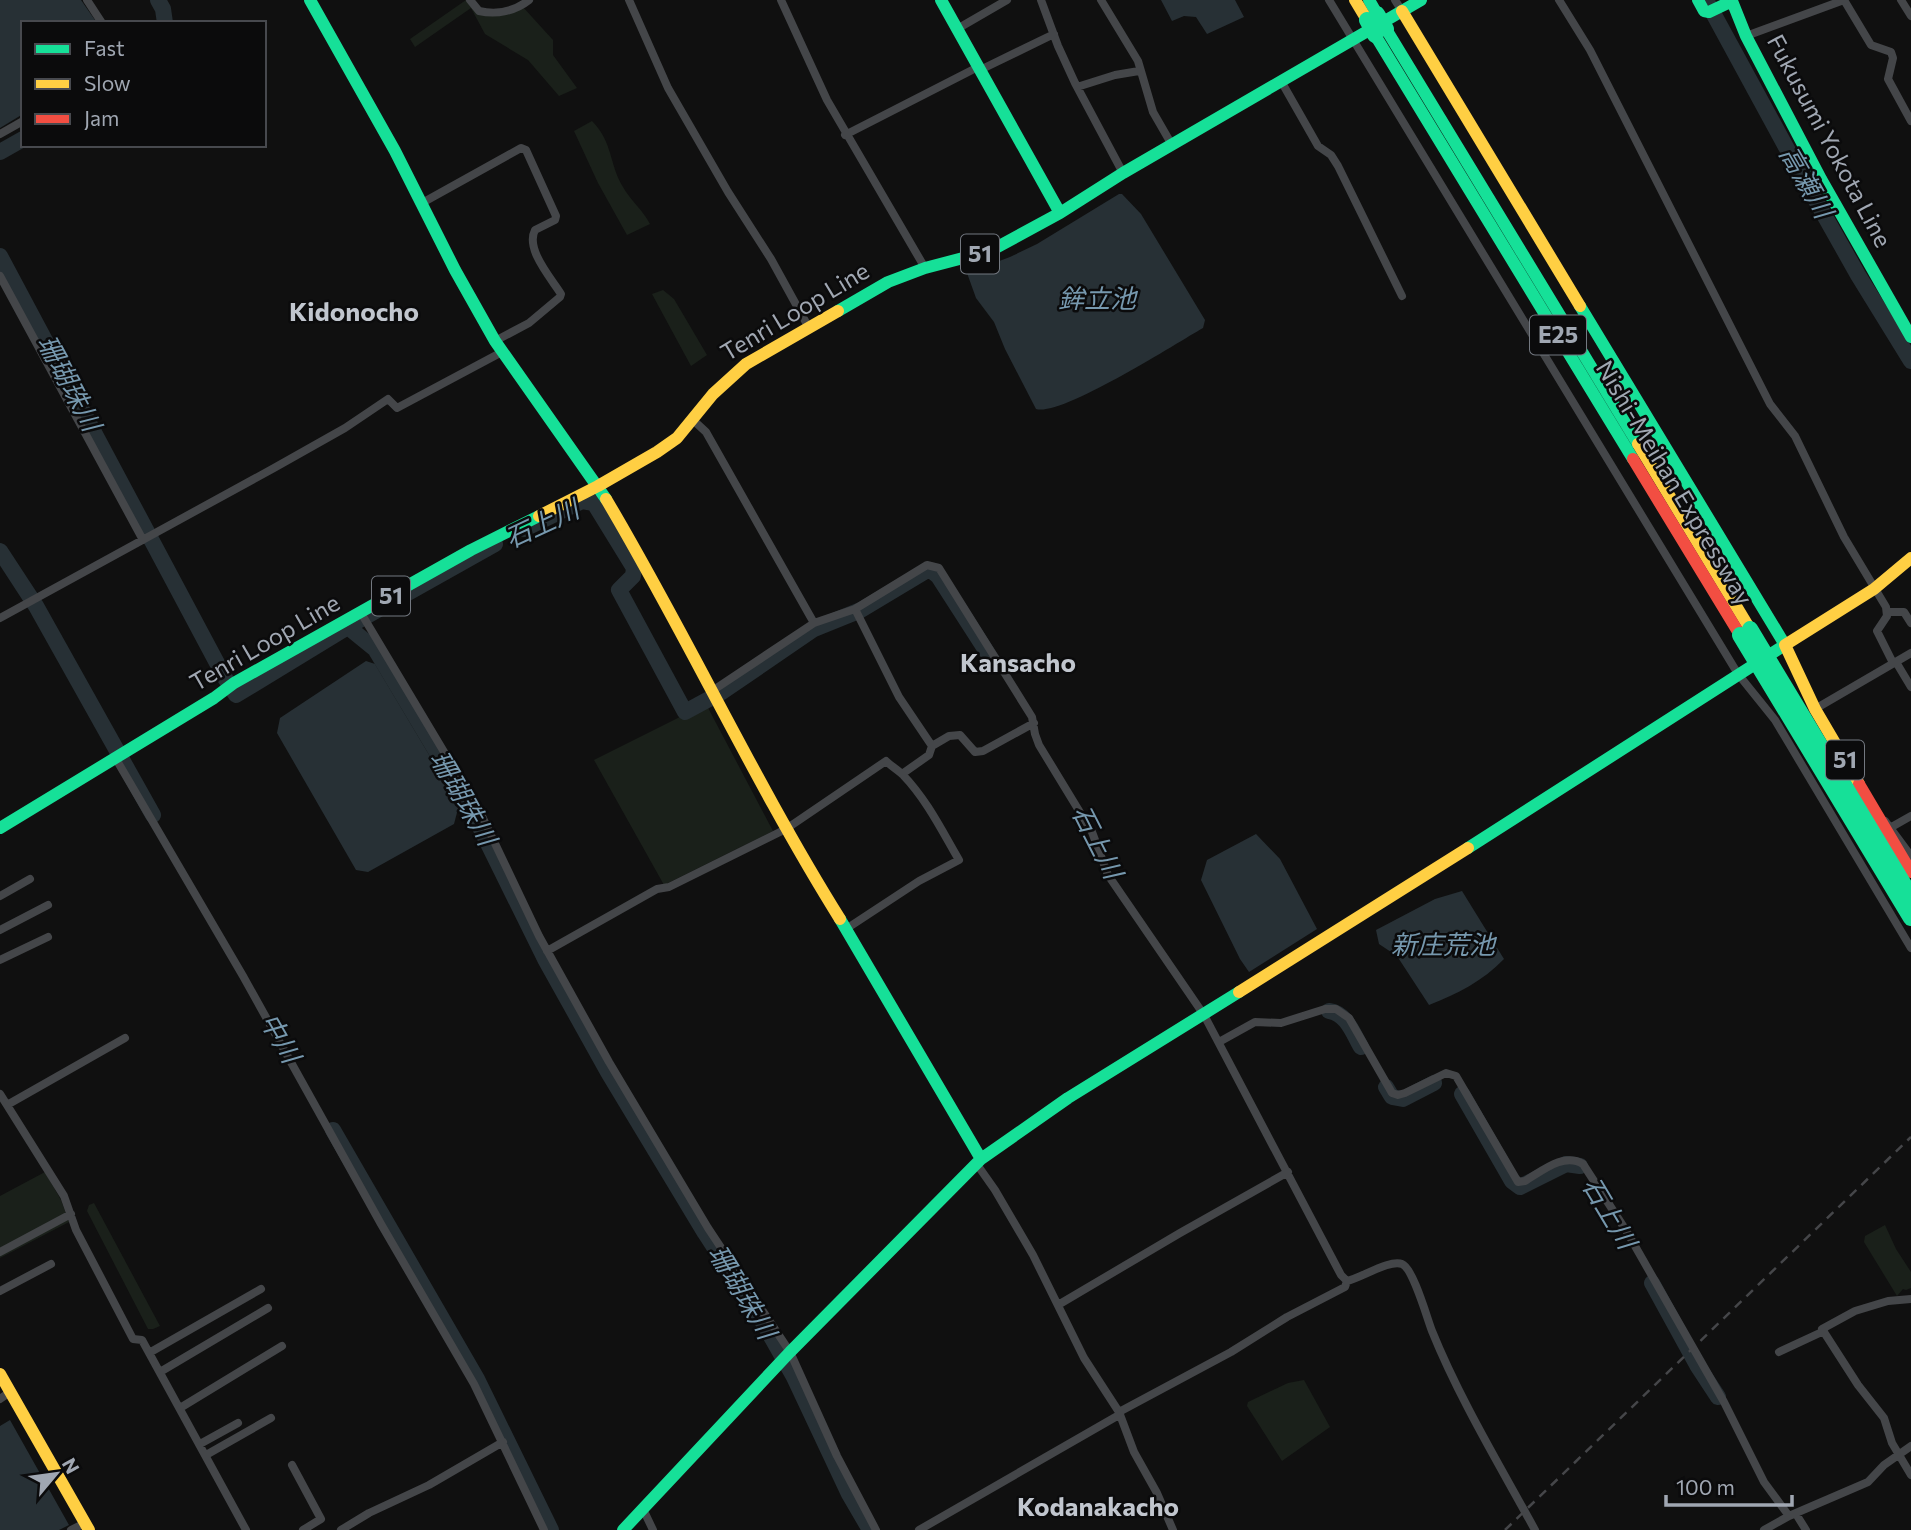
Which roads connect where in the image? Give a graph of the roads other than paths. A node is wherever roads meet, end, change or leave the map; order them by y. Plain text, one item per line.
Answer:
1 (88, 0) edge
2 (310, 0) edge
3 (470, 0) edge
4 (529, 0) edge
5 (629, 0) edge
6 (782, 0) edge
7 (941, 0) edge
8 (1007, 0) edge
9 (1041, 0) edge
10 (1101, 0) edge
11 (1329, 0) edge
12 (1355, 0) edge
13 (1421, 0) edge
14 (1559, 0) edge
15 (1901, 0) edge
16 (1719, 4) edge
17 (1399, 5) edge
18 (1911, 16) edge
19 (1375, 20) edge
20 (101, 21) edge
21 (957, 29) junction
22 (1054, 34) junction
23 (1746, 36) junction
24 (1352, 39) junction
25 (979, 69) junction
26 (1139, 71) junction
27 (1282, 81) junction
28 (1077, 87) junction
29 (1911, 121) edge
30 (21, 122) edge
31 (0, 134) edge
32 (845, 135) junction
33 (1172, 145) junction
34 (1122, 173) junction
35 (422, 203) junction
36 (1060, 214) junction
37 (925, 268) junction
38 (0, 276) edge
39 (1402, 296) dead end
40 (809, 328) junction
41 (1911, 337) edge
42 (499, 347) junction
43 (693, 420) junction
44 (598, 486) junction
45 (145, 539) junction
46 (1911, 558) edge
47 (1874, 589) junction
48 (1888, 611) junction
49 (857, 612) junction
50 (361, 614) junction
51 (0, 618) edge
52 (814, 623) junction
53 (1911, 624) edge
54 (1745, 632) junction
55 (1785, 645) junction
56 (1911, 653) edge
57 (1895, 663) junction
58 (1738, 674) junction
59 (1911, 687) edge
60 (712, 691) junction
61 (1815, 709) junction
62 (1034, 723) junction
63 (932, 746) junction
64 (120, 756) junction
65 (902, 774) junction
66 (1911, 816) edge
67 (0, 828) edge
68 (786, 828) junction
69 (1888, 828) junction
70 (1911, 856) edge
71 (1911, 872) edge
72 (30, 879) dead end
73 (0, 896) edge
74 (1911, 896) edge
75 (48, 905) dead end
76 (1911, 918) edge
77 (846, 929) junction
78 (0, 930) edge
79 (48, 937) dead end
80 (1911, 948) edge
81 (547, 951) junction
82 (0, 960) edge
83 (1204, 1015) junction
84 (125, 1038) dead end
85 (1219, 1042) junction
86 (0, 1094) edge
87 (7, 1105) junction
88 (978, 1161) junction
89 (1288, 1172) junction
90 (71, 1214) junction
91 (0, 1252) edge
92 (51, 1264) dead end
93 (1347, 1282) junction
94 (261, 1289) dead end
95 (0, 1291) edge
96 (1911, 1298) edge
97 (1058, 1305) junction
98 (268, 1308) dead end
99 (1824, 1331) junction
100 (282, 1346) dead end
101 (790, 1352) junction
102 (1779, 1352) dead end
103 (149, 1353) junction
104 (160, 1372) junction
105 (0, 1374) edge
106 (5, 1396) edge
107 (180, 1408) junction
108 (1119, 1414) junction
109 (271, 1418) dead end
110 (238, 1423) dead end
111 (503, 1442) junction
112 (200, 1444) junction
113 (1911, 1446) edge
114 (1898, 1453) junction
115 (206, 1455) junction
116 (292, 1465) dead end
117 (1911, 1475) edge
118 (643, 1509) junction
119 (1792, 1515) junction
120 (82, 1528) edge
121 (246, 1530) edge
122 (303, 1530) edge
123 (341, 1530) edge
124 (544, 1530) edge
125 (624, 1530) edge
126 (653, 1530) edge
127 (876, 1530) edge
128 (919, 1530) edge
129 (1173, 1530) edge
130 (1535, 1530) edge
131 (1764, 1530) edge
132 (1806, 1530) edge

1 - 20 street
2 - 35 main road
3 - 4 street
5 - 40 street
6 - 32 street
7 - 21 main road
8 - 21 street
9 - 22 street
10 - 26 street
11 - 24 street
12 - 19 main road, Nishi-Meihan Expressway / E25
13 - 17 main road, Tenri Loop Line / 51
14 - 47 street
15 - 18 street
16 - 23 main road, Fukusumi Yokota Line
17 - 24 main road, Tenri Loop Line / 51
17 - 55 main road
19 - 54 main road, Nishi-Meihan Expressway / E25
21 - 25 main road
22 - 25 street
22 - 28 street
23 - 29 street
23 - 41 main road, Fukusumi Yokota Line
24 - 27 main road, Tenri Loop Line / 51
24 - 58 street
25 - 32 street
25 - 36 main road
26 - 28 street
26 - 33 street
27 - 33 main road, Tenri Loop Line / 51
27 - 39 street
28 - 34 street
30 - 31 street
32 - 37 street
33 - 34 main road, Tenri Loop Line / 51
34 - 36 main road, Tenri Loop Line / 51
35 - 42 main road
35 - 42 street
36 - 37 main road, Tenri Loop Line / 51
37 - 40 main road, Tenri Loop Line / 51
38 - 45 street
40 - 43 main road, Tenri Loop Line / 51
42 - 44 main road
42 - 45 street
43 - 44 main road, Tenri Loop Line / 51
43 - 52 street
44 - 50 main road, Tenri Loop Line / 51
44 - 60 main road
45 - 51 street
46 - 47 main road
47 - 48 street
47 - 55 main road
48 - 53 street
48 - 57 street
49 - 52 street
49 - 62 street
49 - 63 street
50 - 64 main road, Tenri Loop Line / 51
50 - 81 street
52 - 60 street
54 - 74 main road, Nishi-Meihan Expressway / E25, bridge
54 - 76 main road, Nishi-Meihan Expressway / E25, bridge
55 - 58 main road
55 - 61 main road, 51
56 - 57 street
57 - 59 street
57 - 61 street
58 - 80 street
58 - 83 main road
60 - 68 main road
61 - 69 main road, 51
62 - 63 street
62 - 83 street
63 - 65 street
64 - 67 main road, Tenri Loop Line / 51
64 - 111 street
65 - 68 street
65 - 77 street
66 - 69 street
68 - 77 main road
68 - 81 street
69 - 70 street
69 - 71 main road, 51
72 - 73 street
75 - 78 street
77 - 88 main road
79 - 82 street
81 - 101 street
83 - 85 street
83 - 88 main road
84 - 87 street
85 - 89 street
85 - 119 street
86 - 87 street
87 - 90 street
88 - 97 street
88 - 101 main road
89 - 93 street
89 - 97 street
90 - 91 street
90 - 103 street
92 - 95 street
93 - 108 street
93 - 130 street
94 - 103 street
96 - 99 street
97 - 108 street
98 - 104 street
99 - 102 street
99 - 114 street
100 - 107 street
101 - 118 main road
101 - 127 street
103 - 104 street
104 - 107 street
105 - 106 main road
106 - 120 main road
107 - 112 street
108 - 128 street
108 - 129 street
109 - 115 street
110 - 112 street
111 - 123 street
111 - 124 street
112 - 115 street
113 - 114 street
114 - 117 street
114 - 119 street
115 - 121 street
116 - 122 street
118 - 125 main road
118 - 126 street
119 - 131 street
119 - 132 street

